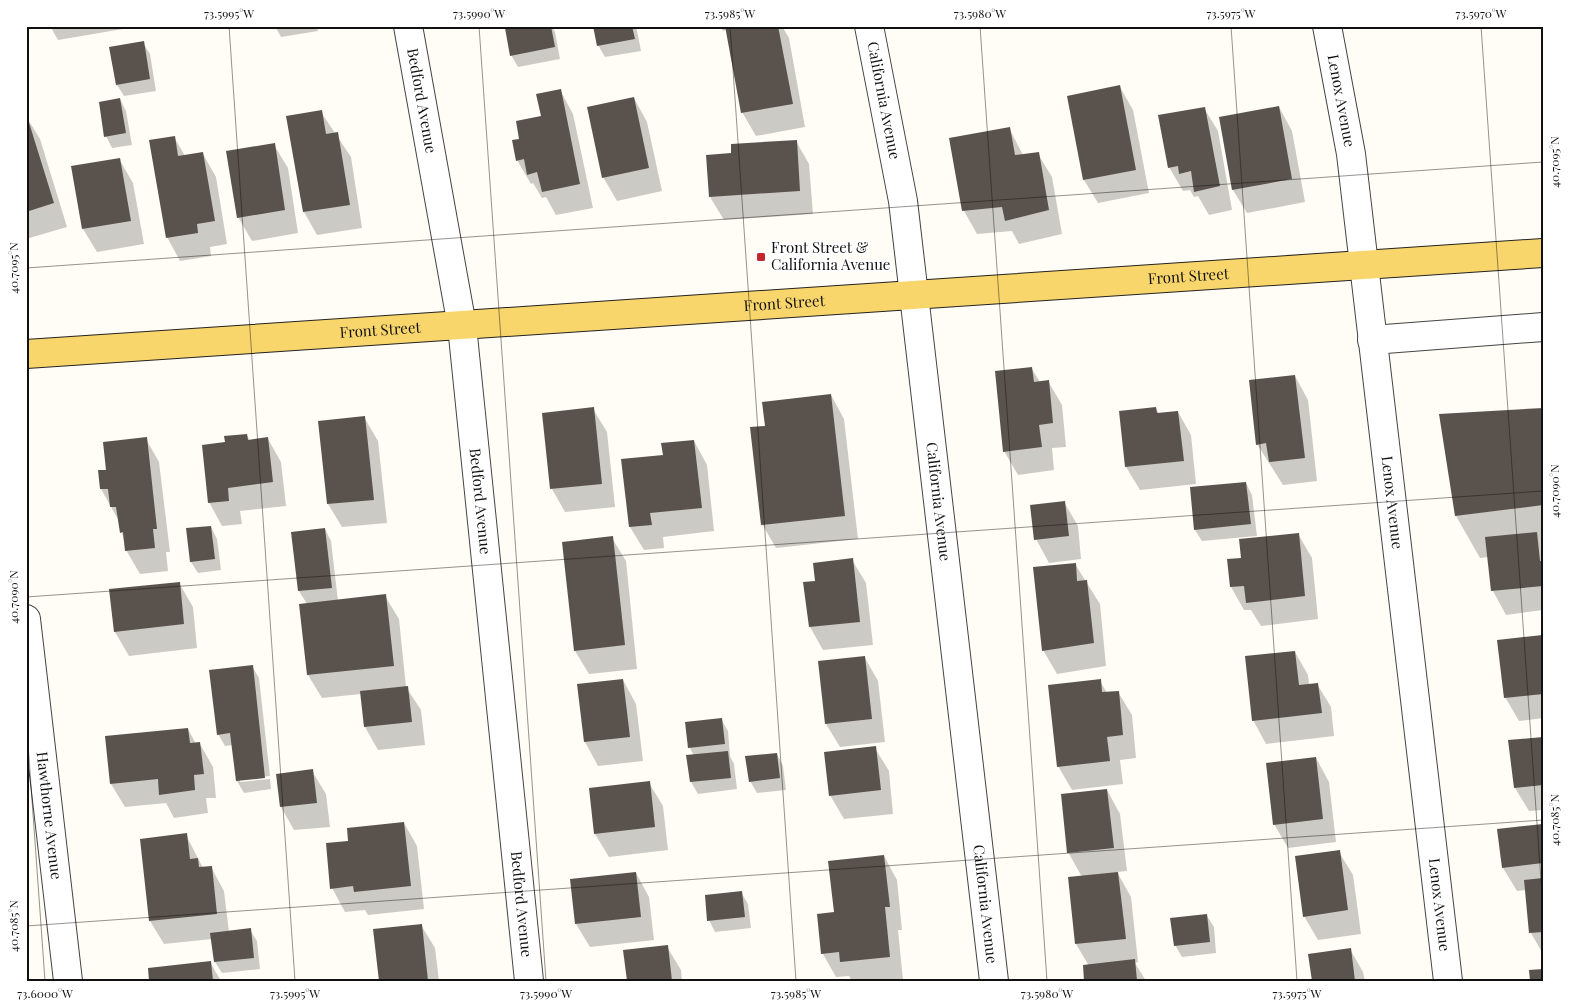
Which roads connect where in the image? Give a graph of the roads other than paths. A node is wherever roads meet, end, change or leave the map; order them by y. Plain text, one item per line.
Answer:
1 (408, 26) edge
2 (869, 26) edge
3 (1327, 26) edge
4 (1543, 253) edge
5 (1363, 265) junction
6 (912, 294) junction
7 (462, 326) junction
8 (1543, 327) edge
9 (1372, 340) junction
10 (26, 354) edge
11 (26, 619) edge
12 (68, 981) edge
13 (529, 981) edge
14 (994, 981) edge
15 (1448, 981) edge

1 - 7 street, Bedford Avenue
2 - 6 street, California Avenue
3 - 5 street, Lenox Avenue
4 - 5 main road, Front Street
5 - 6 main road, Front Street
5 - 9 street, Lenox Avenue
6 - 7 main road, Front Street
6 - 14 street, California Avenue
7 - 10 main road, Front Street
7 - 13 street, Bedford Avenue
8 - 9 street
9 - 15 street, Lenox Avenue
11 - 12 street, Hawthorne Avenue

